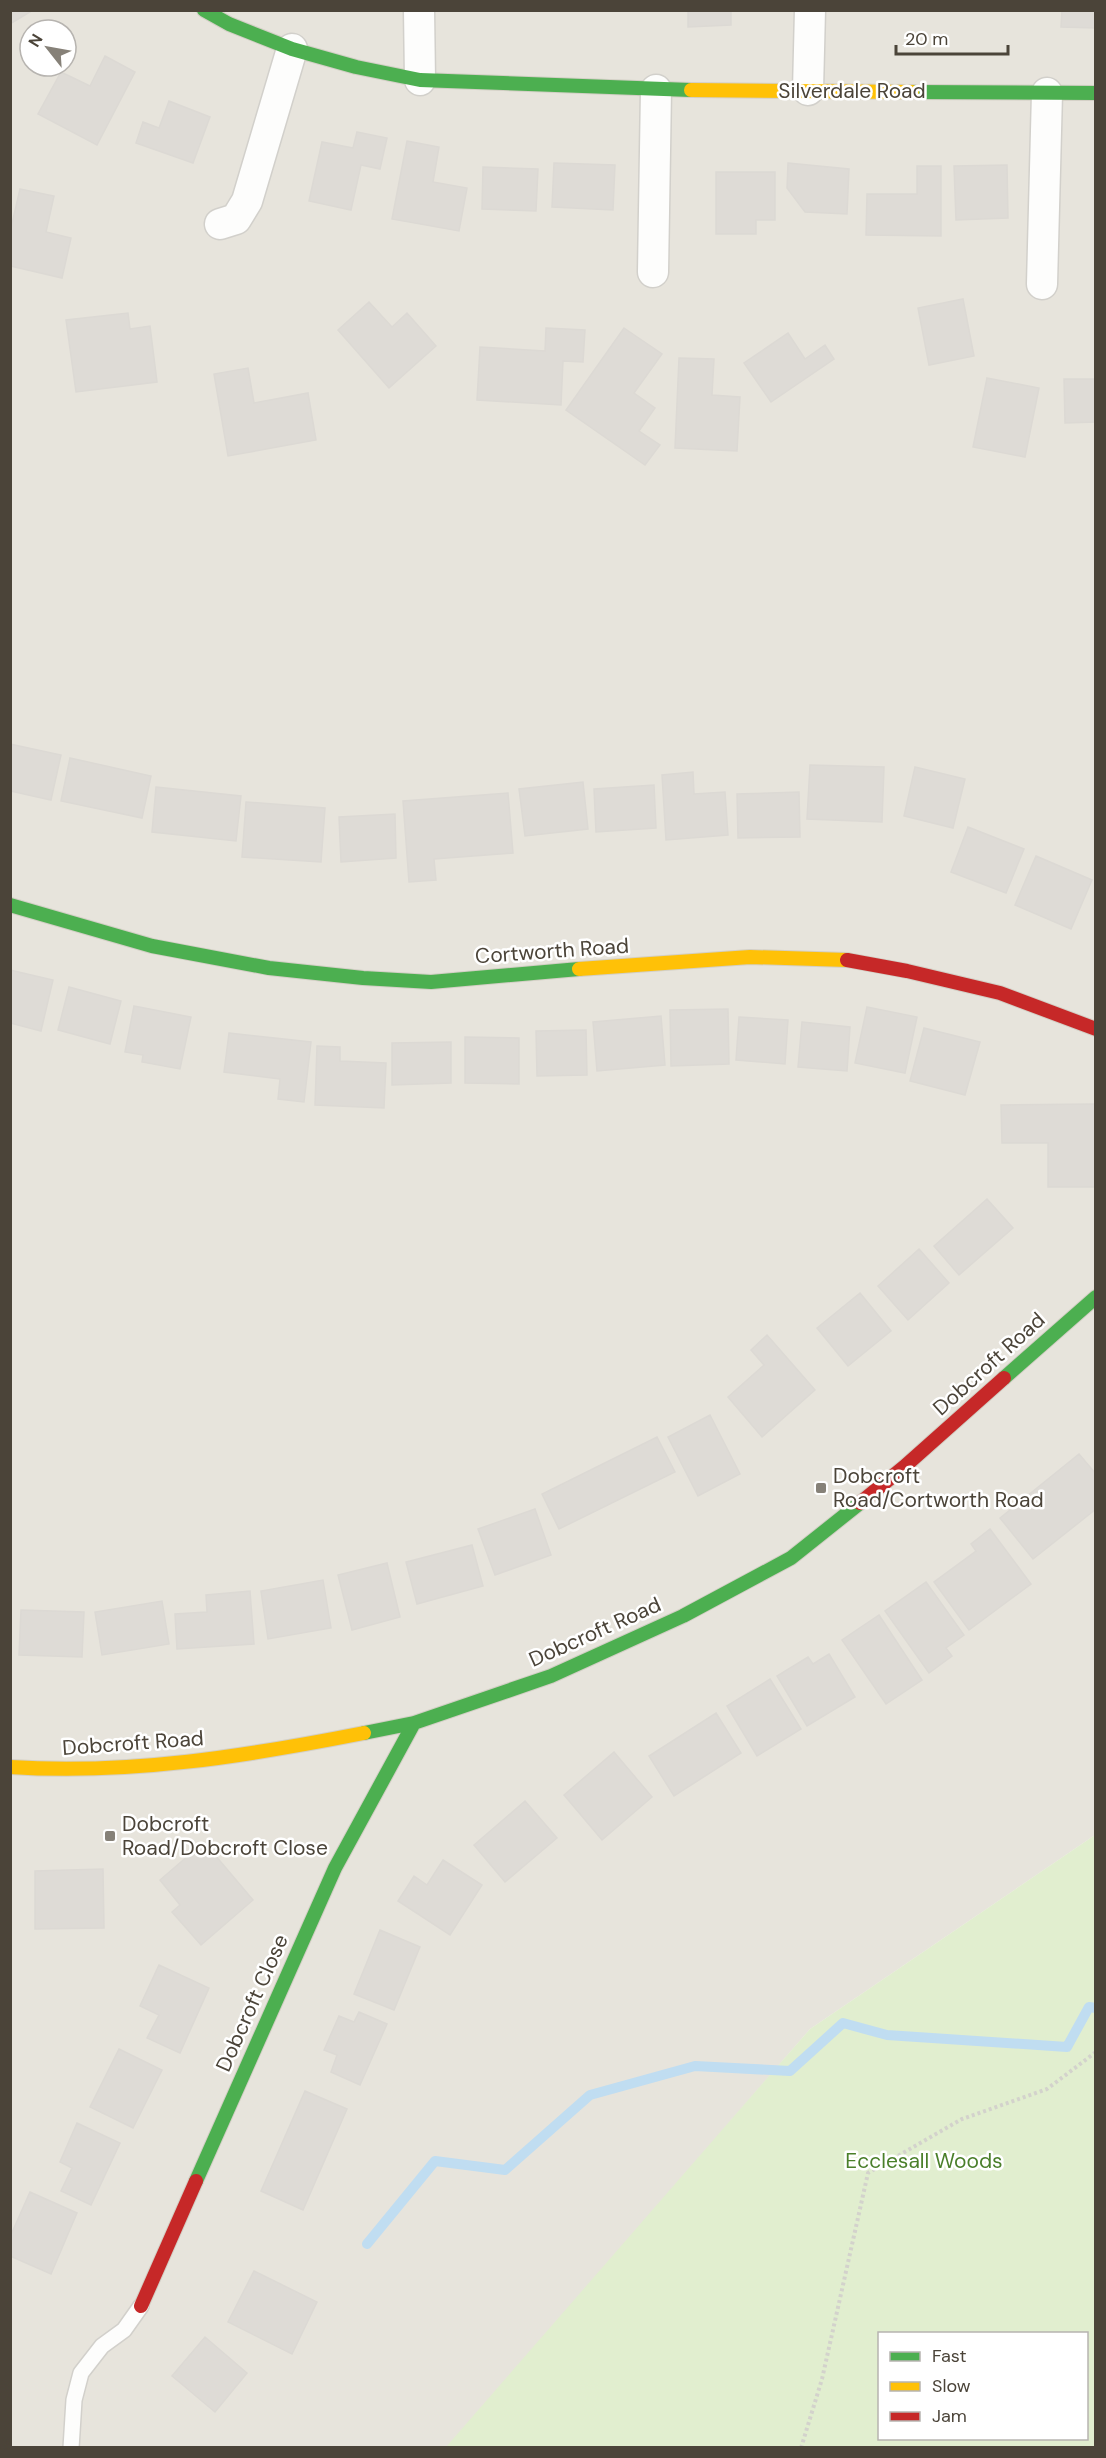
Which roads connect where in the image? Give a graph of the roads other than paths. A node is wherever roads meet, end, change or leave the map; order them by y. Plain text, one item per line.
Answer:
1 (204, 10) edge
2 (419, 10) edge
3 (810, 10) edge
4 (292, 49) junction
5 (420, 80) junction
6 (656, 90) junction
7 (808, 90) junction
8 (1047, 93) junction
9 (1095, 93) edge
10 (220, 224) dead end
11 (653, 272) dead end
12 (1042, 284) dead end
13 (10, 905) edge
14 (1095, 1029) edge
15 (1095, 1297) edge
16 (414, 1723) junction
17 (10, 1767) edge
18 (141, 2306) joint
19 (71, 2448) edge

1 - 4 street, Silverdale Road
2 - 5 street
3 - 7 street
4 - 5 street, Silverdale Road
4 - 10 street
5 - 6 street, Silverdale Road
6 - 7 street, Silverdale Road
6 - 11 street
7 - 8 street, Silverdale Road
8 - 9 street, Silverdale Road
8 - 12 street
13 - 14 street, Cortworth Road
15 - 16 street, Dobcroft Road
16 - 17 street, Dobcroft Road
16 - 18 street, Dobcroft Close
18 - 19 lane

